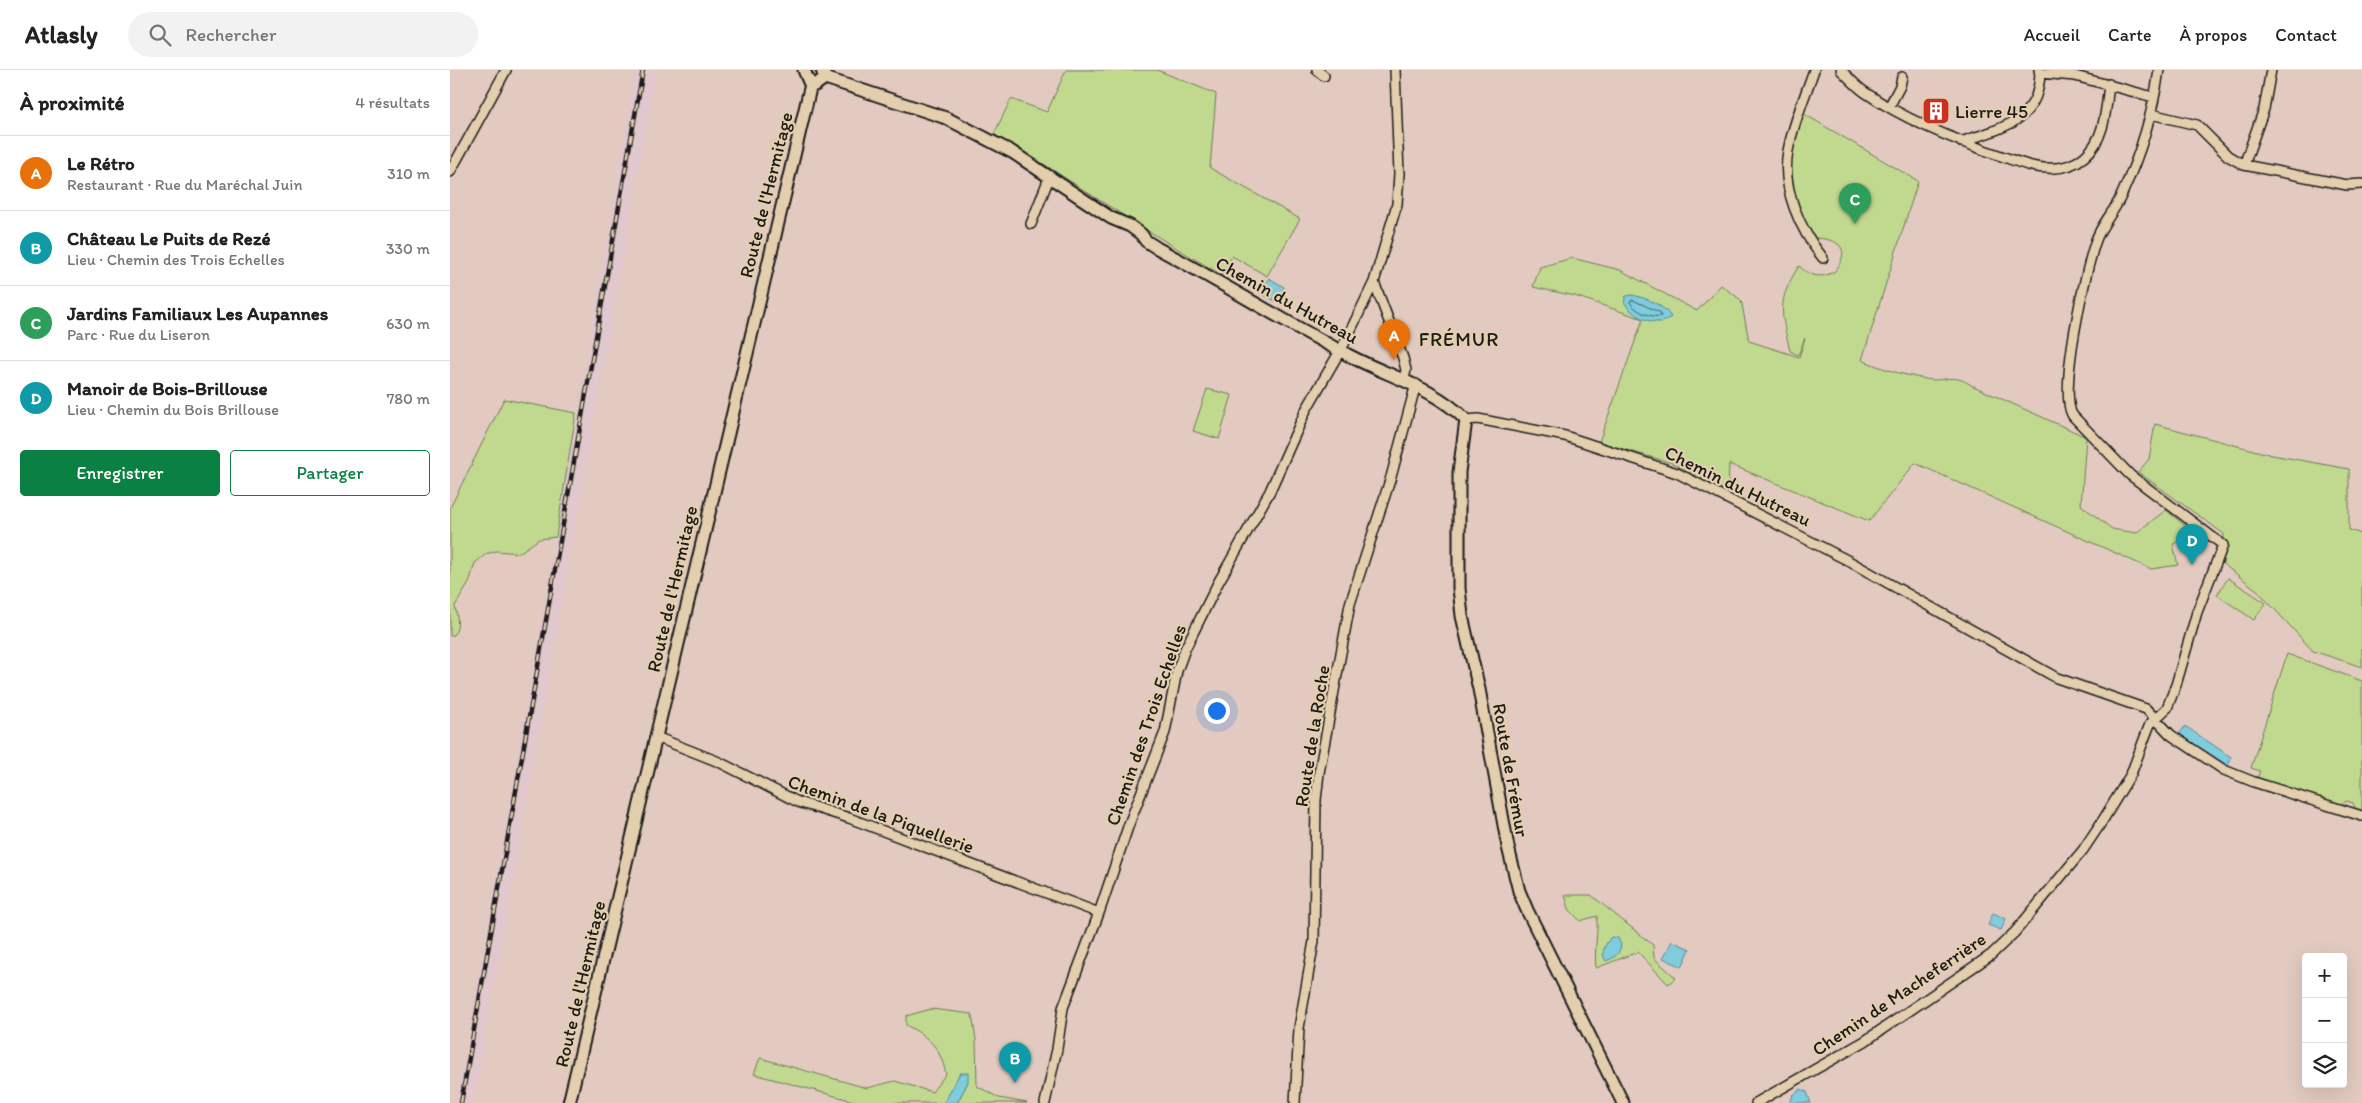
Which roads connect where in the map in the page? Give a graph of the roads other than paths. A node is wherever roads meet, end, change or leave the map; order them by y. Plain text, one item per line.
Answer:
1 (506, 70) edge
2 (804, 70) edge
3 (1395, 70) edge
4 (1814, 70) edge
5 (1841, 70) edge
6 (2159, 70) edge
7 (2271, 70) edge
8 (2040, 72) edge
9 (823, 74) edge
10 (1902, 78) dead end
11 (811, 84) junction
12 (2109, 84) junction
13 (2153, 97) junction
14 (1889, 107) junction
15 (2151, 114) junction
16 (1961, 142) junction
17 (2244, 165) junction
18 (450, 172) edge
19 (1049, 178) junction
20 (2361, 185) edge
21 (1031, 224) dead end
22 (1823, 258) dead end
23 (1374, 282) junction
24 (1340, 350) junction
25 (1404, 379) junction
26 (1416, 384) junction
27 (1466, 420) junction
28 (2156, 718) junction
29 (656, 737) junction
30 (2362, 816) edge
31 (1100, 913) junction
32 (569, 1103) edge
33 (1045, 1103) edge
34 (1295, 1103) edge
35 (1623, 1103) edge
36 (1756, 1103) edge

1 - 18 street
2 - 11 street
3 - 23 street, Chemin des Trois Echelles
4 - 22 street
5 - 14 street
6 - 13 street
7 - 17 street
8 - 12 street
8 - 16 street
9 - 11 street
9 - 19 street, Chemin du Hutreau
10 - 14 street
11 - 29 street, Route de l'Hermitage
12 - 13 street
12 - 16 street
13 - 15 street
14 - 16 street
15 - 17 street
15 - 28 street, Chemin de Macheferrière
17 - 20 street
19 - 21 street
19 - 24 street, Chemin du Hutreau
23 - 24 street, Chemin des Trois Echelles
23 - 25 street
24 - 25 street, Chemin du Hutreau
24 - 31 street, Chemin des Trois Echelles
25 - 26 street, Chemin du Hutreau
26 - 27 street, Chemin du Hutreau
26 - 34 street, Route de la Roche
27 - 28 street, Chemin du Hutreau
27 - 35 street, Route de Frémur
28 - 30 street, Chemin du Hutreau
28 - 36 street, Chemin de Macheferrière
29 - 31 street, Chemin de la Piquellerie
29 - 32 street, Route de l'Hermitage
31 - 33 street, Chemin des Trois Echelles

